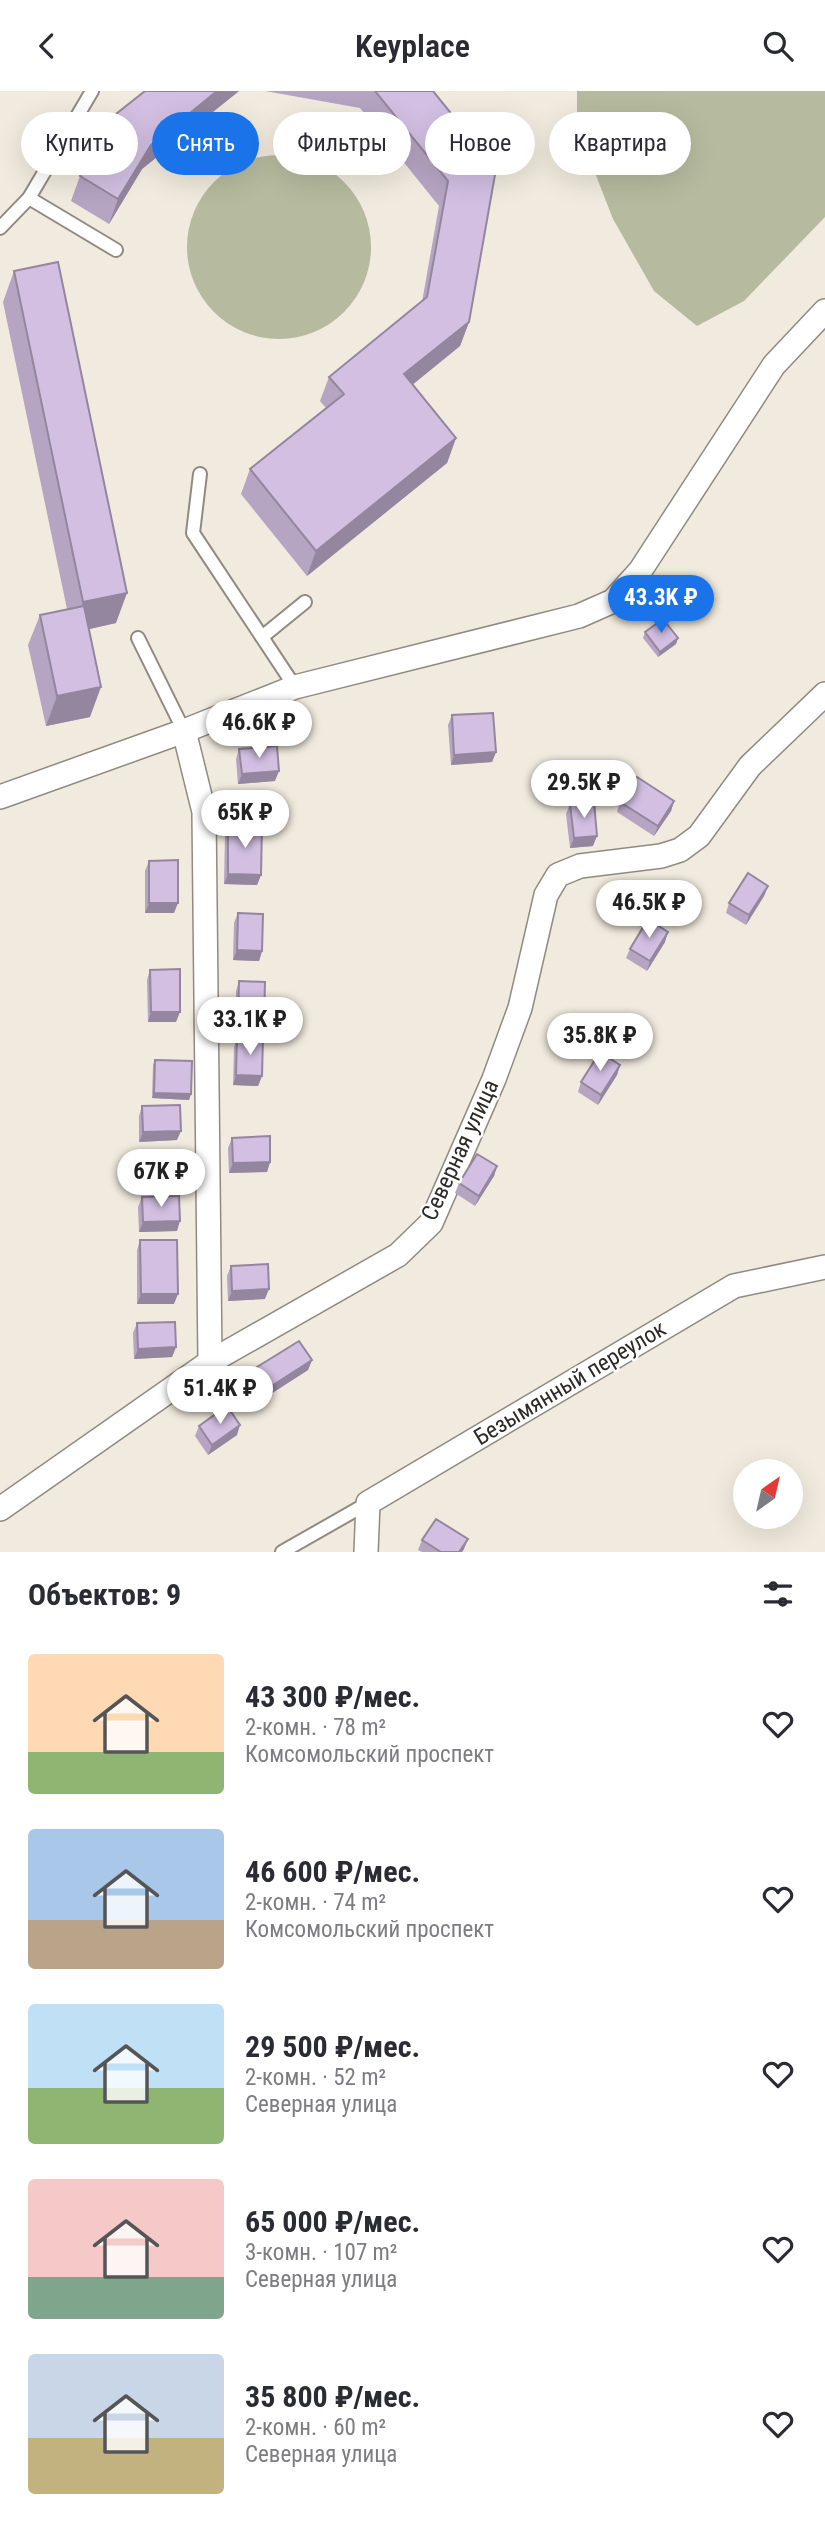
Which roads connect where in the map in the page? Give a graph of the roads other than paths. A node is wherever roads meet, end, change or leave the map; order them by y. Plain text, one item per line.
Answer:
1 (92, 91) edge
2 (29, 198) junction
3 (0, 228) edge
4 (116, 250) dead end
5 (825, 311) edge
6 (201, 474) dead end
7 (305, 603) dead end
8 (262, 637) junction
9 (138, 638) dead end
10 (295, 687) junction
11 (825, 694) edge
12 (184, 731) junction
13 (0, 797) edge
14 (825, 1267) edge
15 (210, 1362) junction
16 (368, 1503) junction
17 (0, 1509) edge
18 (282, 1552) edge
19 (366, 1552) edge

1 - 2 lane
2 - 3 lane
2 - 4 lane
5 - 10 street
6 - 8 lane
7 - 8 lane
8 - 10 lane
9 - 12 lane
10 - 12 street
11 - 15 street, Северная улица
12 - 13 street
12 - 15 street
14 - 16 street, Безымянный переулок
15 - 17 street, Северная улица
16 - 18 lane
16 - 19 street

